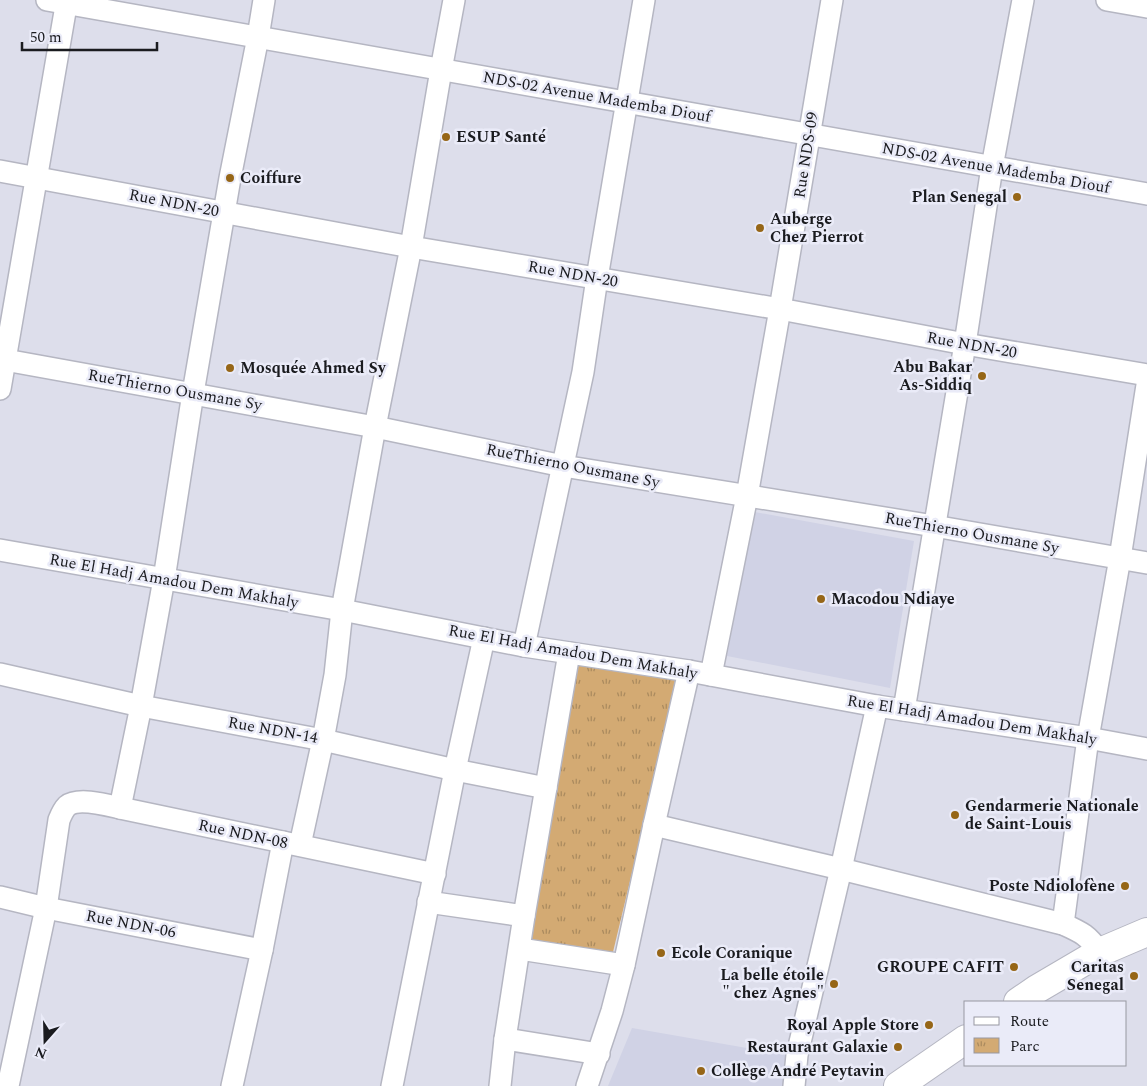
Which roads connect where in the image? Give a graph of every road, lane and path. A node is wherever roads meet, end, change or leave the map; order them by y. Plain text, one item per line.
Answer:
1 (264, 0) edge
2 (454, 0) edge
3 (644, 0) edge
4 (832, 0) edge
5 (1023, 0) edge
6 (1107, 0) edge
7 (60, 1) edge
8 (1147, 7) edge
9 (258, 37) junction
10 (441, 70) junction
11 (626, 102) junction
12 (809, 134) junction
13 (992, 167) junction
14 (0, 171) edge
15 (38, 177) junction
16 (1147, 194) edge
17 (224, 213) junction
18 (411, 247) junction
19 (597, 278) junction
20 (780, 310) junction
21 (965, 344) junction
22 (2, 359) edge
23 (1147, 375) edge
24 (1147, 386) edge
25 (0, 389) edge
26 (193, 393) junction
27 (375, 426) junction
28 (562, 466) junction
29 (747, 496) junction
30 (934, 526) junction
31 (0, 550) edge
32 (1120, 558) junction
33 (1147, 563) edge
34 (164, 579) junction
35 (342, 610) junction
36 (484, 638) junction
37 (524, 646) junction
38 (569, 653) junction
39 (689, 671) junction
40 (0, 674) edge
41 (711, 676) junction
42 (141, 706) junction
43 (876, 706) junction
44 (904, 710) junction
45 (1088, 738) junction
46 (323, 740) junction
47 (1147, 749) edge
48 (455, 770) junction
49 (546, 788) junction
50 (120, 808) junction
51 (654, 825) junction
52 (292, 844) junction
53 (841, 869) junction
54 (435, 874) junction
55 (0, 897) edge
56 (428, 902) junction
57 (46, 908) junction
58 (524, 916) junction
59 (1062, 924) junction
60 (1147, 932) edge
61 (520, 949) junction
62 (262, 950) junction
63 (1100, 952) junction
64 (624, 965) junction
65 (1020, 1001) edge
66 (505, 1039) junction
67 (964, 1040) edge
68 (599, 1054) junction
69 (905, 1084) edge
70 (0, 1085) edge
71 (7, 1086) edge
72 (232, 1086) edge
73 (392, 1086) edge
74 (500, 1086) edge
75 (587, 1086) edge
76 (794, 1086) edge

1 - 9 street
2 - 10 street
3 - 11 street
4 - 12 street, Rue NDS-09
5 - 13 street
6 - 8 street
7 - 9 street, NDS-02 Avenue Mademba Diouf
7 - 15 street
9 - 10 street, NDS-02 Avenue Mademba Diouf
9 - 17 street
10 - 11 street, NDS-02 Avenue Mademba Diouf
10 - 18 street
11 - 12 street, NDS-02 Avenue Mademba Diouf
11 - 19 street
12 - 13 street, NDS-02 Avenue Mademba Diouf
12 - 20 street, Rue NDS-09
13 - 16 street, NDS-02 Avenue Mademba Diouf
13 - 21 street
14 - 15 street, Rue NDN-20
15 - 17 street, Rue NDN-20
15 - 22 street
17 - 18 street, Rue NDN-20
17 - 26 street
18 - 19 street, Rue NDN-20
18 - 27 street
19 - 20 street, Rue NDN-20
19 - 28 street
20 - 21 street, Rue NDN-20
20 - 29 street, Rue NDS-09
21 - 23 street, Rue NDN-20
21 - 30 street
22 - 25 street
22 - 26 street, RueThierno Ousmane Sy
24 - 32 street
26 - 27 street, RueThierno Ousmane Sy
26 - 34 street
27 - 28 street, RueThierno Ousmane Sy
27 - 35 street
28 - 29 street, RueThierno Ousmane Sy
28 - 37 street
29 - 30 street, RueThierno Ousmane Sy
29 - 41 street, Rue NDS-09
30 - 32 street, RueThierno Ousmane Sy
30 - 44 street
31 - 34 street, Rue El Hadj Amadou Dem Makhaly
32 - 33 street, RueThierno Ousmane Sy
32 - 45 street
34 - 35 street, Rue El Hadj Amadou Dem Makhaly
34 - 42 street
35 - 36 street, Rue El Hadj Amadou Dem Makhaly
35 - 46 street
36 - 37 street, Rue El Hadj Amadou Dem Makhaly
36 - 48 street
37 - 38 street, Rue El Hadj Amadou Dem Makhaly
38 - 39 street, Rue El Hadj Amadou Dem Makhaly
38 - 49 street
39 - 41 street, Rue El Hadj Amadou Dem Makhaly
39 - 51 street
40 - 42 street, Rue NDN-14
41 - 43 street, Rue El Hadj Amadou Dem Makhaly
42 - 46 street, Rue NDN-14
42 - 50 street
43 - 44 street, Rue El Hadj Amadou Dem Makhaly
43 - 53 street
44 - 45 street, Rue El Hadj Amadou Dem Makhaly
45 - 47 street, Rue El Hadj Amadou Dem Makhaly
45 - 59 street
46 - 48 street, Rue NDN-14
46 - 52 street
48 - 49 street, Rue NDN-14
48 - 54 street
49 - 58 street
50 - 52 street, Rue NDN-08
50 - 57 street, Rue NDN-08
51 - 53 street
51 - 64 street
52 - 54 street, Rue NDN-08
52 - 62 street
53 - 59 street
53 - 76 street
54 - 56 street
55 - 57 street, Rue NDN-06
56 - 58 street
56 - 73 street
57 - 62 street, Rue NDN-06
57 - 71 street
58 - 61 street
59 - 63 street
60 - 63 street
61 - 64 street
61 - 66 street
62 - 72 street
63 - 65 street
64 - 68 street
66 - 68 street
66 - 74 street
67 - 69 street
68 - 75 street
70 - 71 street

